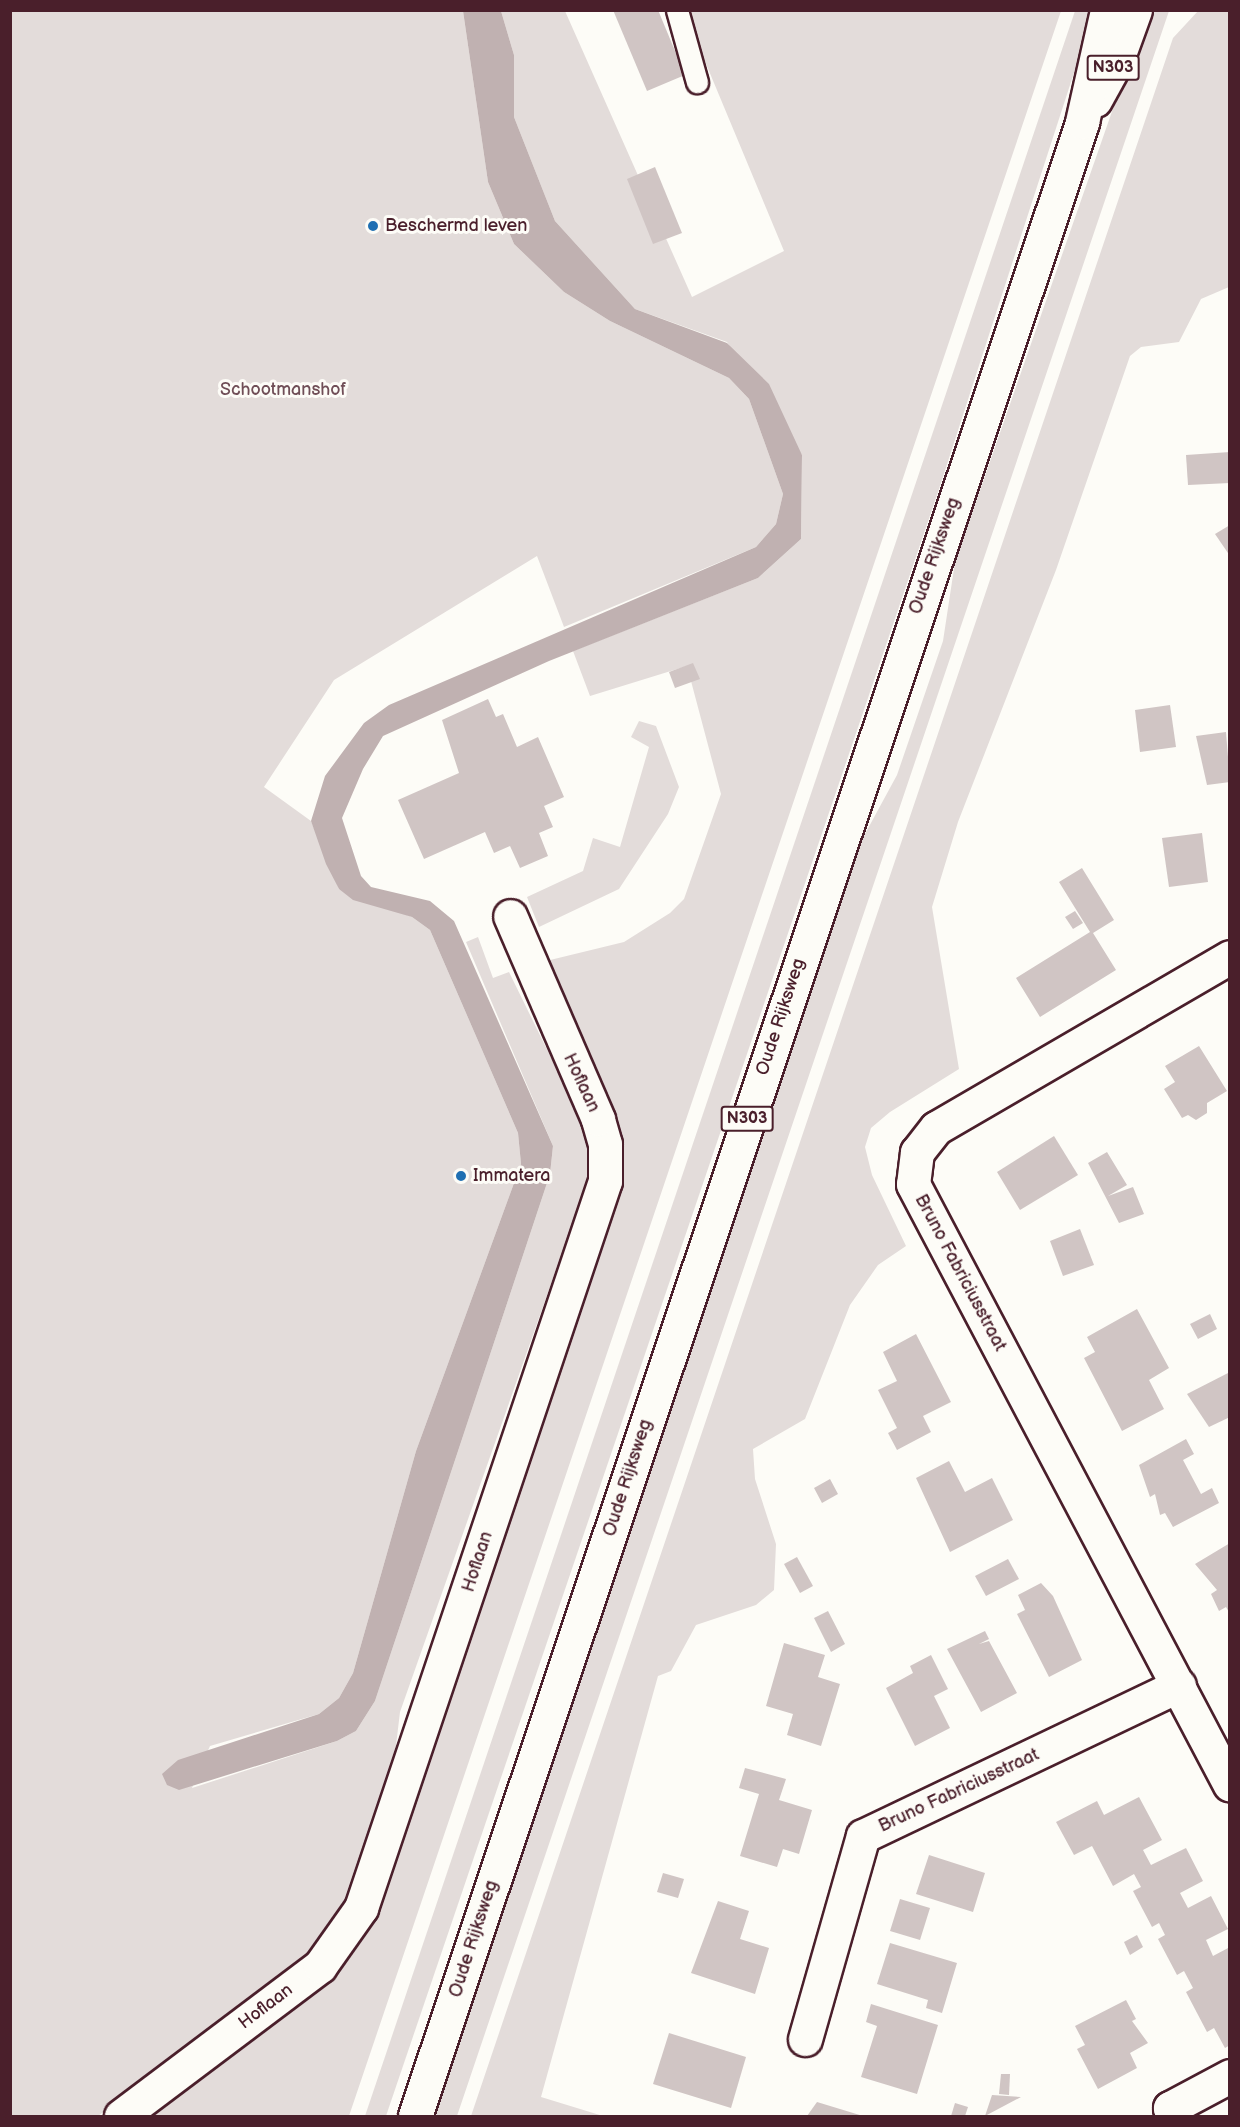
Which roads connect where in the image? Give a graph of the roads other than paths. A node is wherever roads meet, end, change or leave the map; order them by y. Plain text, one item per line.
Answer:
1 (677, 10) edge
2 (1107, 10) edge
3 (1135, 10) edge
4 (697, 82) dead end
5 (1082, 123) junction
6 (510, 916) dead end
7 (1230, 957) edge
8 (1179, 1685) junction
9 (1230, 1785) edge
10 (805, 2039) dead end
11 (1230, 2076) edge
12 (121, 2116) edge
13 (415, 2116) edge
14 (1174, 2116) edge

1 - 4 lane
2 - 5 street, Oude Rijksweg / N303
3 - 5 street, Oude Rijksweg / N303
5 - 13 street, Oude Rijksweg / N303
6 - 12 street, Hoflaan
7 - 8 street, Bruno Fabriciusstraat
8 - 9 street, Bruno Fabriciusstraat
8 - 10 street, Bruno Fabriciusstraat
11 - 14 street

